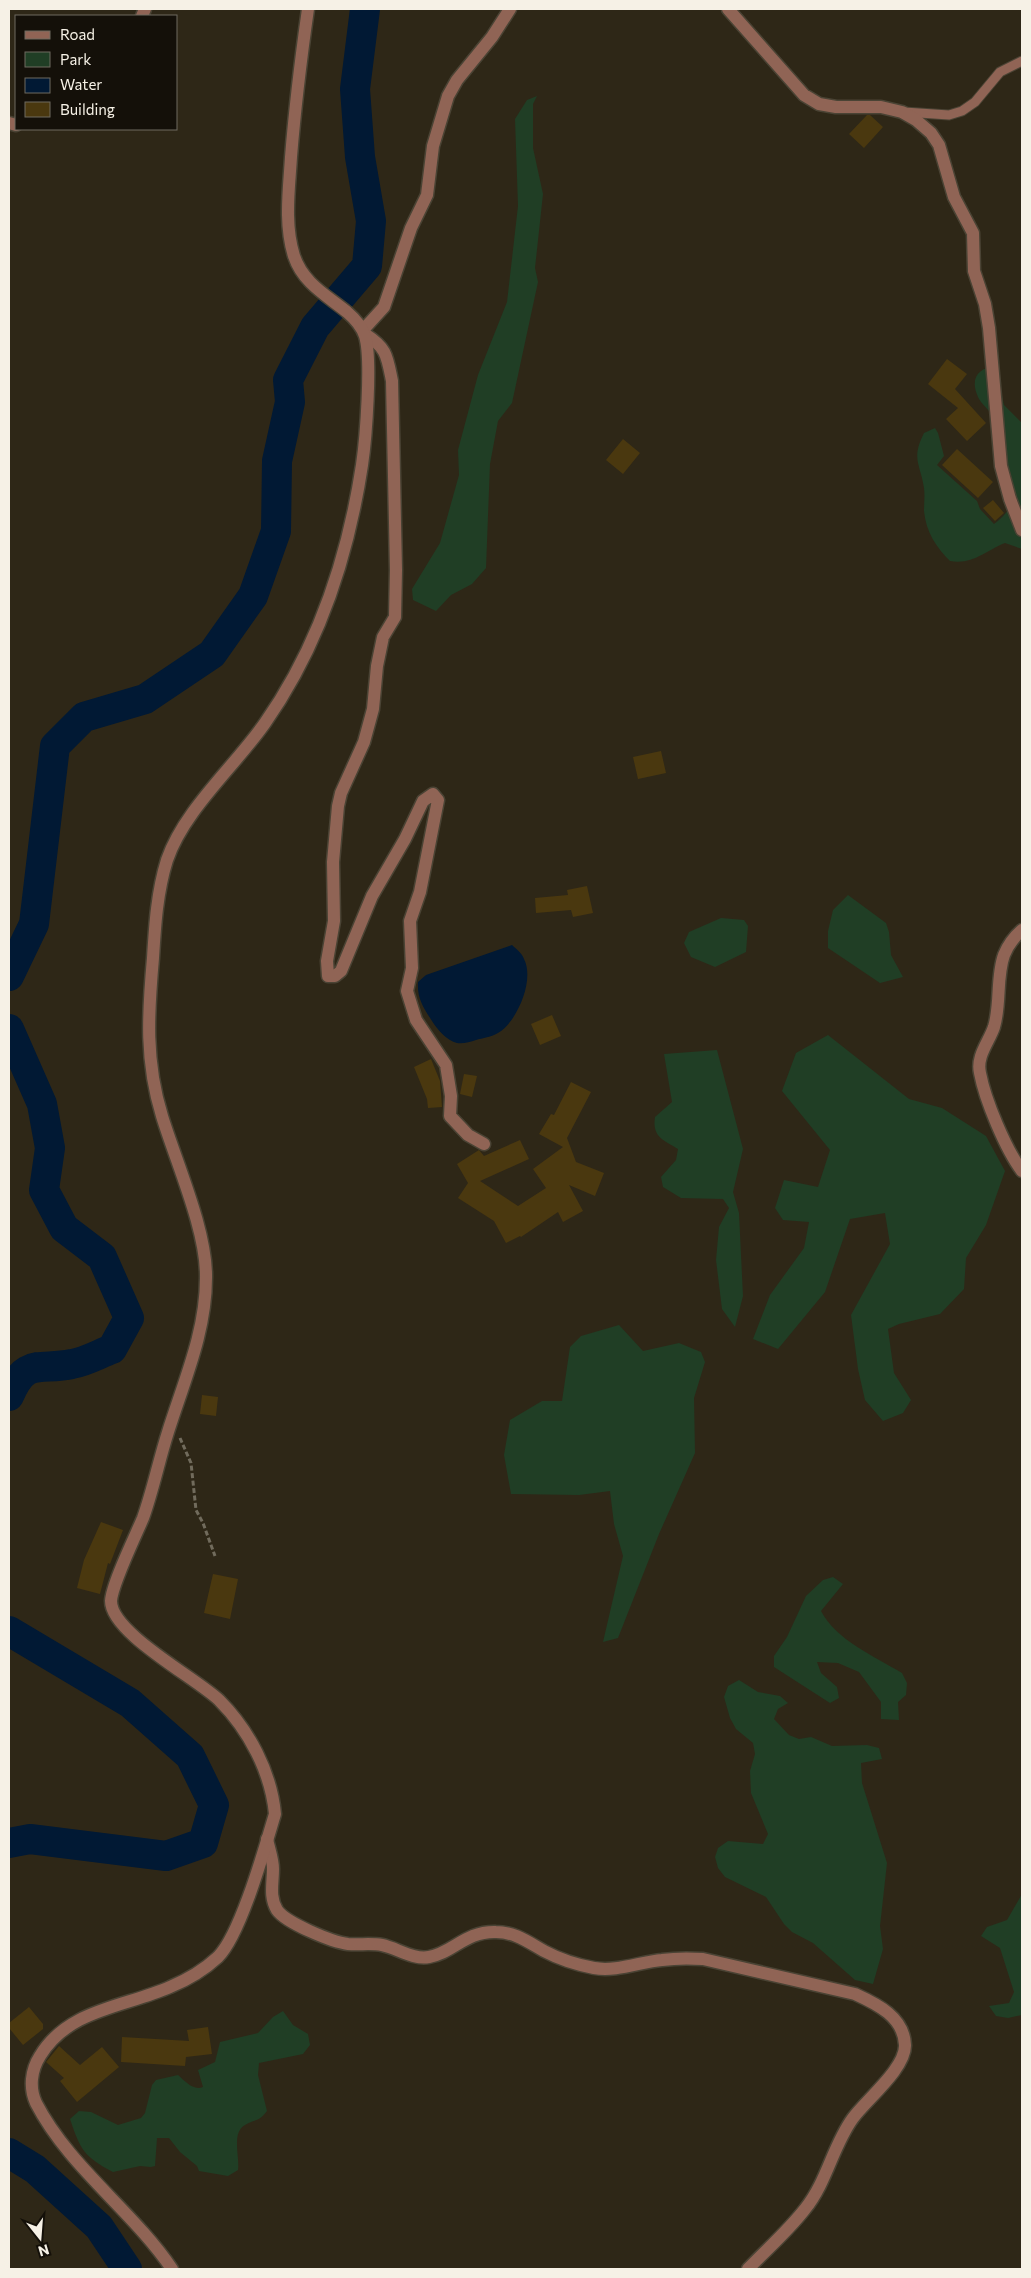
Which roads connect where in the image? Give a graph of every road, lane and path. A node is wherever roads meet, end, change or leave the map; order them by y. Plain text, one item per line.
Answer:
1 (308, 9) edge
2 (510, 9) edge
3 (728, 9) edge
4 (1022, 61) edge
5 (902, 112) junction
6 (364, 332) junction
7 (1022, 530) edge
8 (1022, 930) edge
9 (484, 1144) dead end
10 (1022, 1171) edge
11 (172, 1421) junction
12 (215, 1556) dead end
13 (267, 1839) junction
14 (172, 2269) edge
15 (748, 2269) edge

1 - 6 street
2 - 6 street
3 - 5 street
4 - 5 lane
5 - 7 street
6 - 9 street
6 - 11 street
8 - 10 street
11 - 12 path
11 - 13 street
13 - 14 street
13 - 15 street

